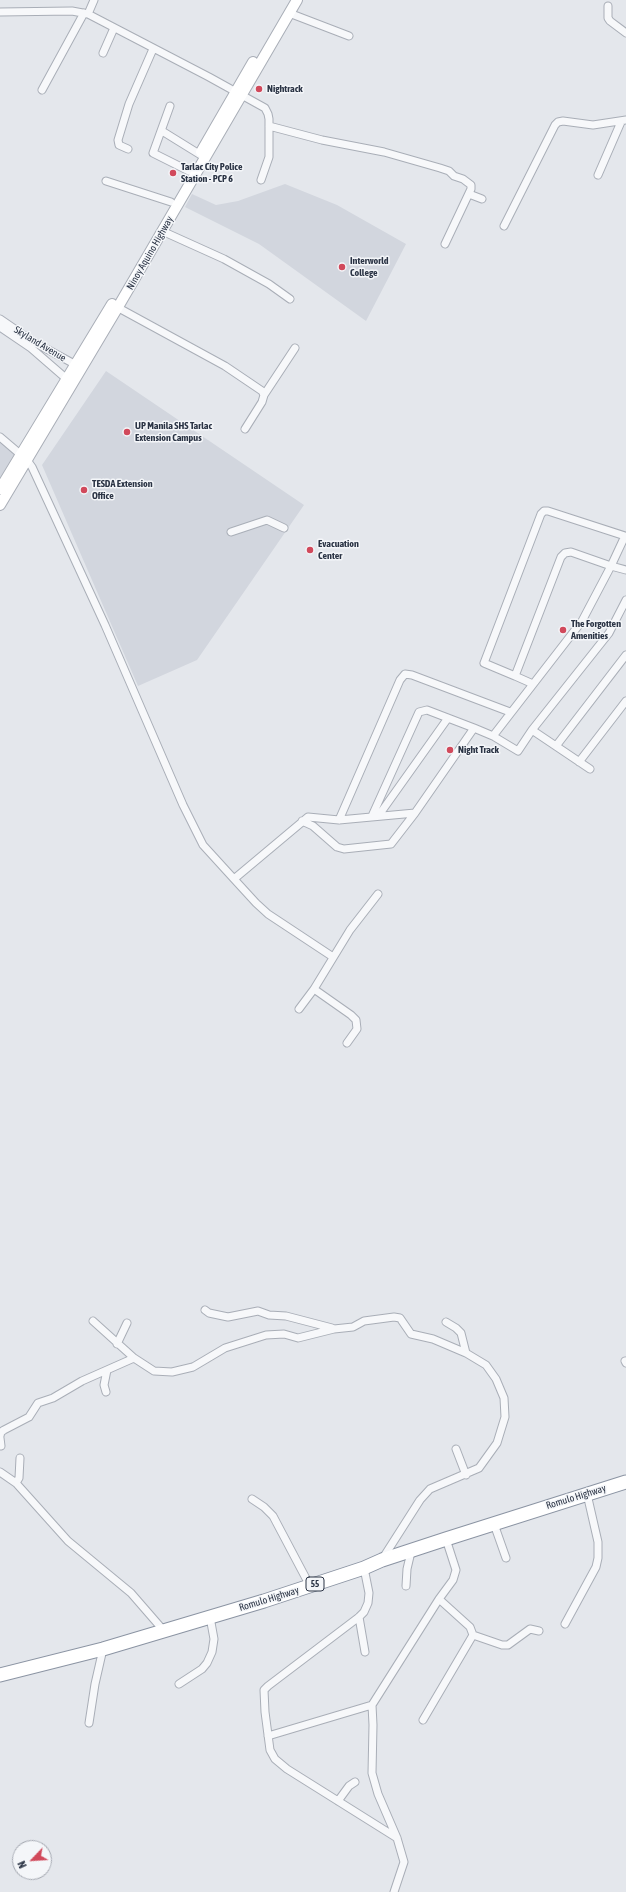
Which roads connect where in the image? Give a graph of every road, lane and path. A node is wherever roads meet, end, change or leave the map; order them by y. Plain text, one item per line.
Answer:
1 (94, 0) edge
2 (289, 0) edge
3 (297, 0) edge
4 (608, 6) dead end
5 (0, 12) edge
6 (289, 13) junction
7 (86, 14) junction
8 (114, 28) junction
9 (626, 33) edge
10 (348, 36) dead end
11 (152, 49) junction
12 (102, 53) dead end
13 (42, 90) dead end
14 (239, 95) junction
15 (170, 106) dead end
16 (623, 121) edge
17 (269, 126) junction
18 (162, 131) junction
19 (128, 149) dead end
20 (202, 156) junction
21 (189, 171) junction
22 (598, 176) dead end
23 (262, 180) dead end
24 (106, 181) dead end
25 (469, 194) junction
26 (482, 199) dead end
27 (171, 202) junction
28 (504, 226) dead end
29 (162, 231) junction
30 (445, 244) dead end
31 (290, 299) dead end
32 (115, 306) junction
33 (0, 319) edge
34 (0, 327) edge
35 (295, 348) dead end
36 (78, 366) junction
37 (69, 381) junction
38 (264, 395) junction
39 (245, 429) dead end
40 (0, 438) edge
41 (23, 458) junction
42 (0, 489) edge
43 (0, 505) edge
44 (284, 528) dead end
45 (231, 532) dead end
46 (626, 536) edge
47 (611, 566) junction
48 (626, 570) edge
49 (626, 600) edge
50 (626, 655) edge
51 (515, 676) junction
52 (533, 684) junction
53 (626, 701) edge
54 (510, 712) junction
55 (448, 718) junction
56 (474, 728) junction
57 (532, 730) junction
58 (493, 736) junction
59 (556, 746) junction
60 (579, 762) junction
61 (590, 768) dead end
62 (414, 813) junction
63 (376, 816) junction
64 (328, 820) junction
65 (339, 820) junction
66 (302, 821) junction
67 (319, 830) junction
68 (234, 879) junction
69 (378, 894) dead end
70 (333, 957) junction
71 (314, 989) junction
72 (299, 1008) dead end
73 (347, 1043) dead end
74 (205, 1310) dead end
75 (92, 1321) dead end
76 (446, 1322) dead end
77 (127, 1323) dead end
78 (334, 1329) junction
79 (117, 1344) junction
80 (466, 1353) junction
81 (134, 1358) junction
82 (107, 1370) junction
83 (106, 1392) dead end
84 (0, 1437) edge
85 (1, 1446) dead end
86 (456, 1449) dead end
87 (20, 1458) dead end
88 (0, 1472) edge
89 (466, 1475) junction
90 (626, 1482) edge
91 (16, 1484) junction
92 (586, 1494) junction
93 (252, 1499) dead end
94 (494, 1524) junction
95 (446, 1539) junction
96 (412, 1552) junction
97 (506, 1558) dead end
98 (382, 1560) junction
99 (364, 1568) junction
100 (310, 1586) junction
101 (406, 1586) dead end
102 (439, 1599) junction
103 (210, 1617) junction
104 (359, 1617) junction
105 (565, 1624) dead end
106 (164, 1631) junction
107 (539, 1631) dead end
108 (473, 1635) junction
109 (103, 1649) junction
110 (365, 1652) dead end
111 (0, 1675) edge
112 (179, 1684) dead end
113 (372, 1705) junction
114 (423, 1720) dead end
115 (89, 1723) dead end
116 (268, 1736) junction
117 (355, 1782) dead end
118 (338, 1802) junction
119 (397, 1838) junction
120 (394, 1892) edge

1 - 7 street
2 - 14 main road, Ninoy Aquino Highway
3 - 6 main road, Ninoy Aquino Highway
4 - 9 street
5 - 7 street
6 - 10 street
6 - 14 main road, Ninoy Aquino Highway
7 - 8 street
7 - 13 street
8 - 11 street
8 - 12 street
11 - 14 street
11 - 19 street
14 - 17 street
14 - 20 main road, Ninoy Aquino Highway
15 - 18 street
16 - 22 street
16 - 28 street
17 - 23 street
17 - 25 street
18 - 20 street
18 - 21 street
20 - 21 main road, Ninoy Aquino Highway
20 - 29 main road, Ninoy Aquino Highway
21 - 27 main road, Ninoy Aquino Highway
24 - 27 street
25 - 26 street
25 - 30 street
27 - 32 main road, Ninoy Aquino Highway
29 - 31 street
29 - 32 main road, Ninoy Aquino Highway
32 - 36 main road, Ninoy Aquino Highway
32 - 38 street
33 - 36 street, Skyland Avenue
34 - 37 street, Skyland Avenue
35 - 38 street
36 - 37 main road, Ninoy Aquino Highway
37 - 41 main road, Ninoy Aquino Highway
38 - 39 street
40 - 41 street
41 - 42 main road, Ninoy Aquino Highway
41 - 43 main road, Ninoy Aquino Highway
41 - 68 street
44 - 45 street
46 - 47 street
46 - 51 street
47 - 48 street
47 - 51 street
47 - 52 street
49 - 57 street
50 - 59 street
51 - 52 street
52 - 54 street
53 - 60 street
54 - 58 street
54 - 65 street
55 - 56 street
55 - 63 street
55 - 63 street
56 - 58 street
56 - 62 street
57 - 58 street
57 - 59 street
59 - 60 street
60 - 61 street
62 - 63 street
62 - 67 street
63 - 65 street
64 - 65 street
64 - 66 street
64 - 67 street
66 - 67 street
66 - 68 street
68 - 70 street
69 - 70 street
70 - 71 street
71 - 72 street
71 - 73 street
74 - 78 street
75 - 79 street
76 - 80 street
77 - 79 street
78 - 80 street
78 - 81 street
79 - 81 street
80 - 89 street
81 - 82 street
82 - 83 street
82 - 84 street
84 - 85 street
86 - 89 street
87 - 91 street
88 - 91 street
89 - 98 street
90 - 92 highway, Romulo Highway / 55
91 - 106 street
92 - 94 highway, Romulo Highway / 55
92 - 105 street
93 - 100 street
94 - 95 highway, Romulo Highway / 55
94 - 97 street
95 - 96 highway, Romulo Highway / 55
95 - 102 street
96 - 98 highway, Romulo Highway / 55
96 - 101 street
98 - 99 highway, Romulo Highway / 55
99 - 100 highway, Romulo Highway / 55
99 - 104 street
100 - 103 highway, Romulo Highway / 55
102 - 108 street
102 - 113 street
103 - 106 highway, Romulo Highway / 55
103 - 112 street
104 - 110 street
104 - 116 street
106 - 109 highway, Romulo Highway / 55
107 - 108 street
108 - 114 street
109 - 111 highway, Romulo Highway / 55
109 - 115 street
113 - 116 street
113 - 119 street
116 - 118 street
117 - 118 street
118 - 119 street
119 - 120 street

